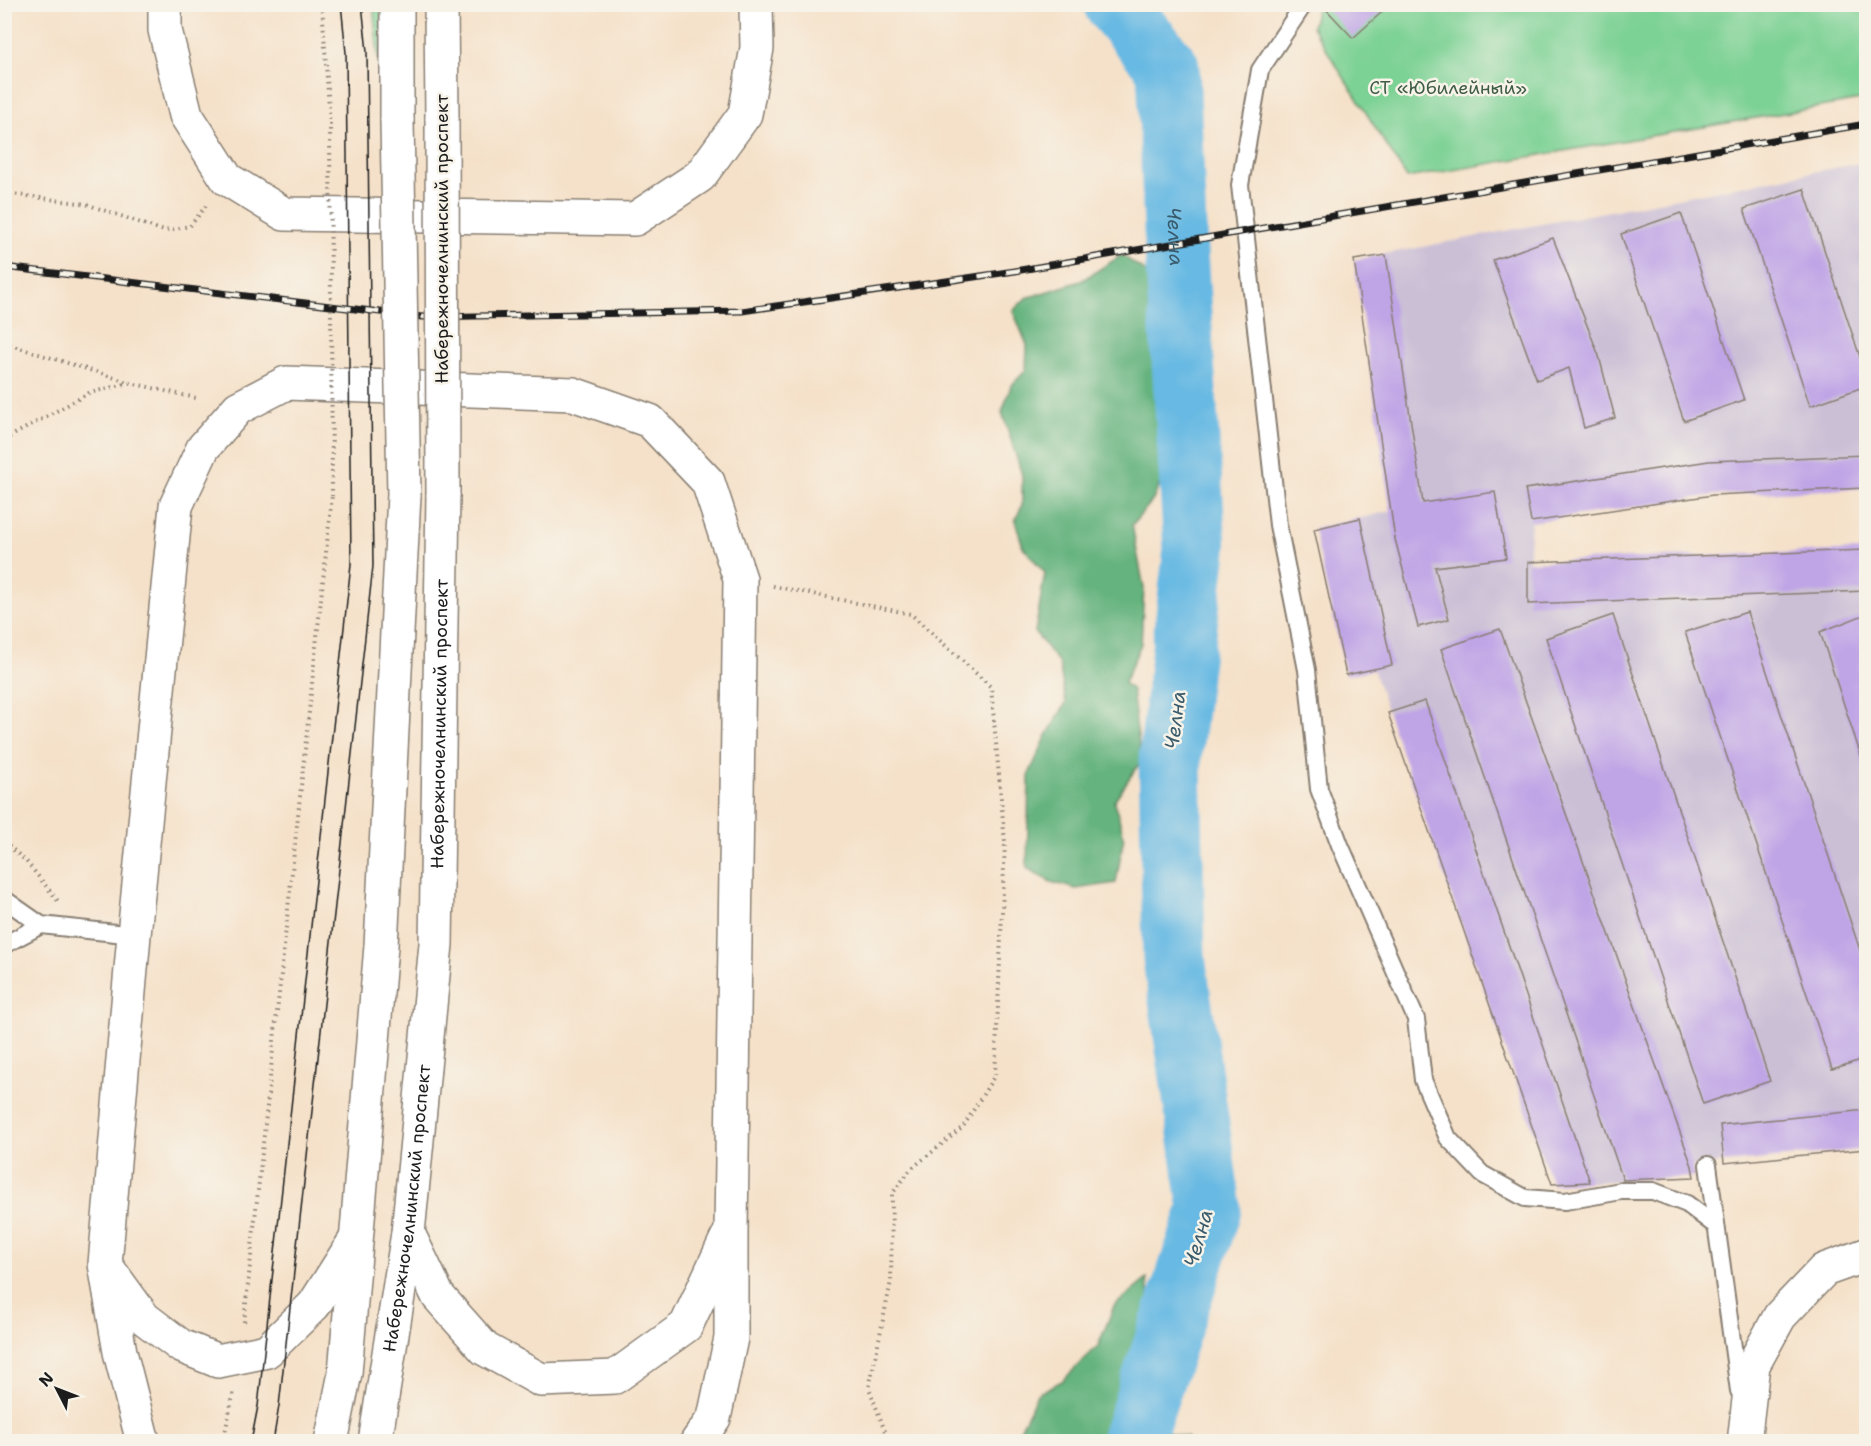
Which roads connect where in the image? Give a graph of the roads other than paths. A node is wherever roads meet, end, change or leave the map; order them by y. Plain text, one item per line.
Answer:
1 (165, 4) edge
2 (397, 4) edge
3 (441, 4) edge
4 (756, 4) edge
5 (1304, 4) edge
6 (4, 899) edge
7 (41, 925) junction
8 (134, 935) junction
9 (4, 945) edge
10 (1708, 1165) dead end
11 (1716, 1226) junction
12 (731, 1231) junction
13 (408, 1233) junction
14 (356, 1239) junction
15 (1866, 1254) edge
16 (105, 1264) junction
17 (1747, 1438) edge
18 (143, 1442) edge
19 (331, 1442) edge
20 (375, 1442) edge
21 (697, 1442) edge

1 - 4 main road
2 - 14 main road, bridge
3 - 13 main road, Набережночелнинский проспект, bridge
5 - 11 lane
6 - 7 lane
7 - 8 lane
7 - 9 lane
8 - 12 main road
8 - 16 main road
10 - 11 lane
11 - 17 lane
12 - 13 main road
12 - 21 main road
13 - 20 main road, Набережночелнинский проспект
14 - 16 main road
14 - 19 main road
15 - 17 main road
16 - 18 main road

